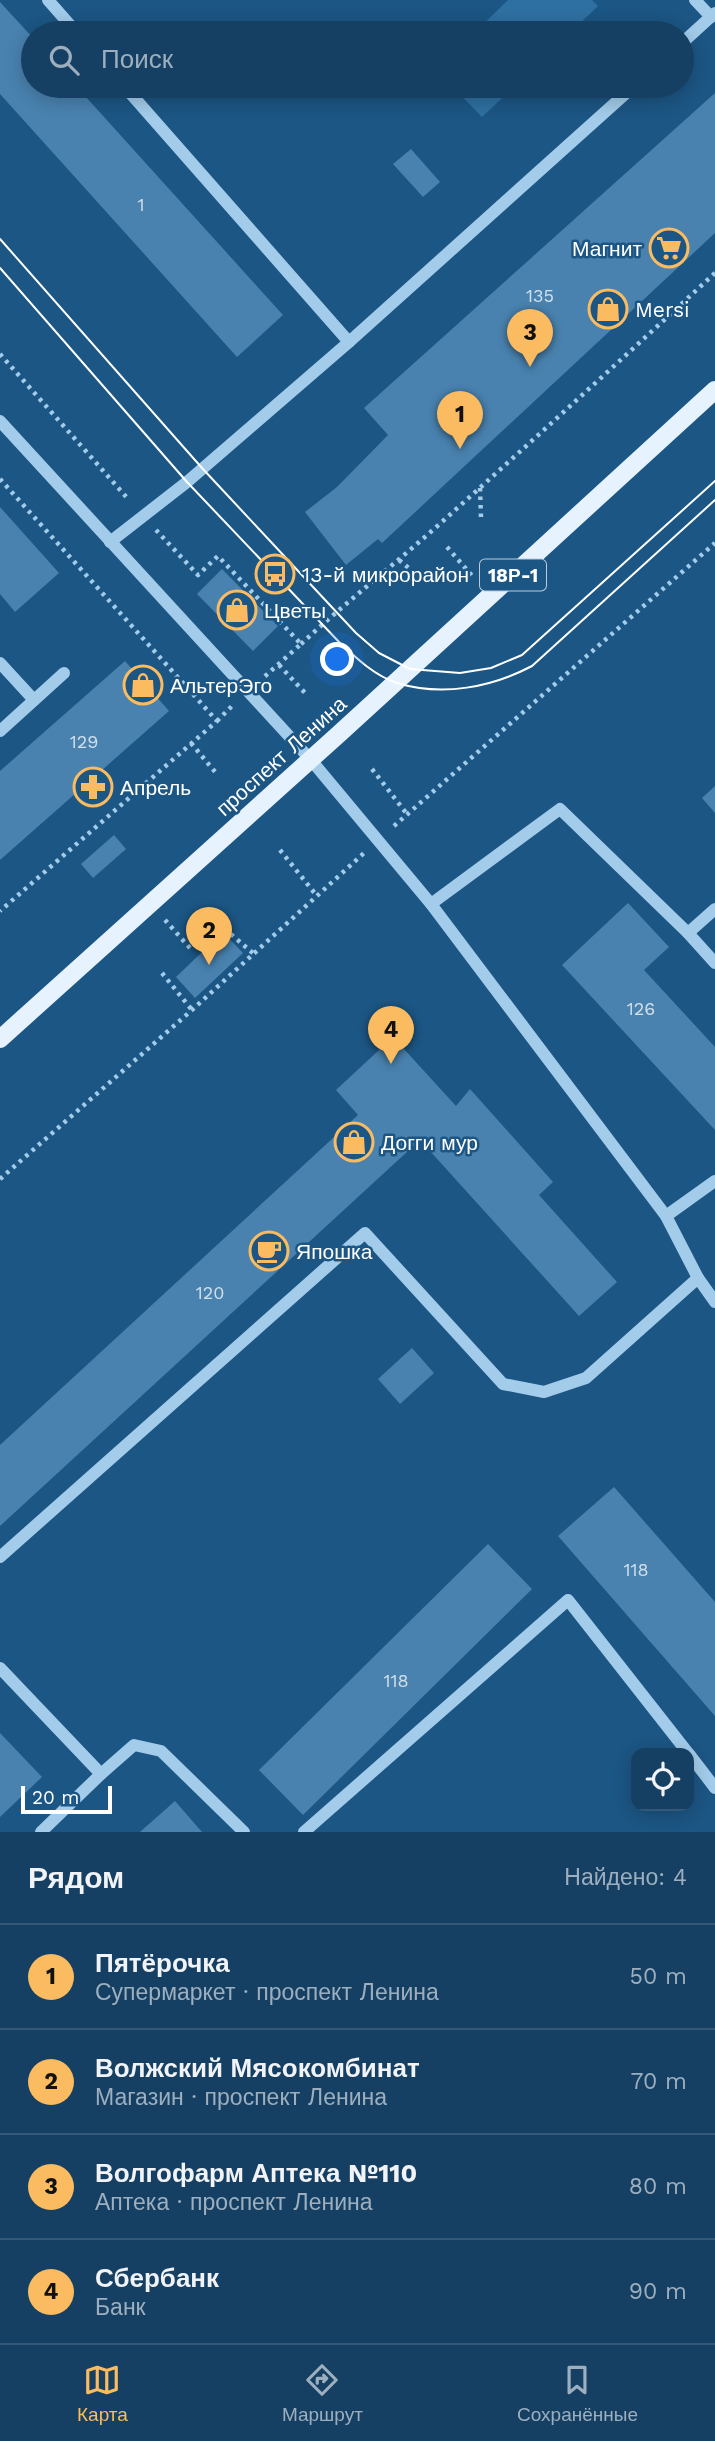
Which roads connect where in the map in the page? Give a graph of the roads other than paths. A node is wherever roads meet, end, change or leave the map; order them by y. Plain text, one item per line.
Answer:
1 (48, 0) edge
2 (695, 0) edge
3 (713, 15) edge
4 (66, 21) edge
5 (694, 32) edge
6 (135, 98) edge
7 (621, 98) edge
8 (349, 342) junction
9 (715, 390) edge
10 (0, 421) edge
11 (110, 542) junction
12 (0, 663) edge
13 (64, 673) dead end
14 (34, 700) junction
15 (0, 731) edge
16 (311, 760) junction
17 (431, 904) junction
18 (715, 909) edge
19 (688, 933) junction
20 (715, 963) edge
21 (0, 1039) edge
22 (715, 1181) edge
23 (666, 1216) junction
24 (698, 1278) junction
25 (715, 1302) edge
26 (0, 1557) edge
27 (0, 1668) edge
28 (683, 1748) edge
29 (694, 1762) edge
30 (100, 1774) junction
31 (715, 1788) edge
32 (41, 1832) edge
33 (244, 1832) edge
34 (303, 1832) edge

1 - 4 street
2 - 3 street
3 - 5 street
6 - 8 street
7 - 8 street
8 - 11 street
9 - 16 main road, проспект Ленина / 18Р-1
10 - 11 street
11 - 16 street
12 - 14 street
13 - 14 street
14 - 15 street
16 - 17 street
16 - 21 main road, проспект Ленина / 18Р-1
17 - 19 street
17 - 23 street
18 - 19 street
19 - 20 street
22 - 23 street
23 - 24 street
24 - 25 street
24 - 26 street
27 - 30 street
28 - 34 street
29 - 31 street
30 - 32 street
30 - 33 street

